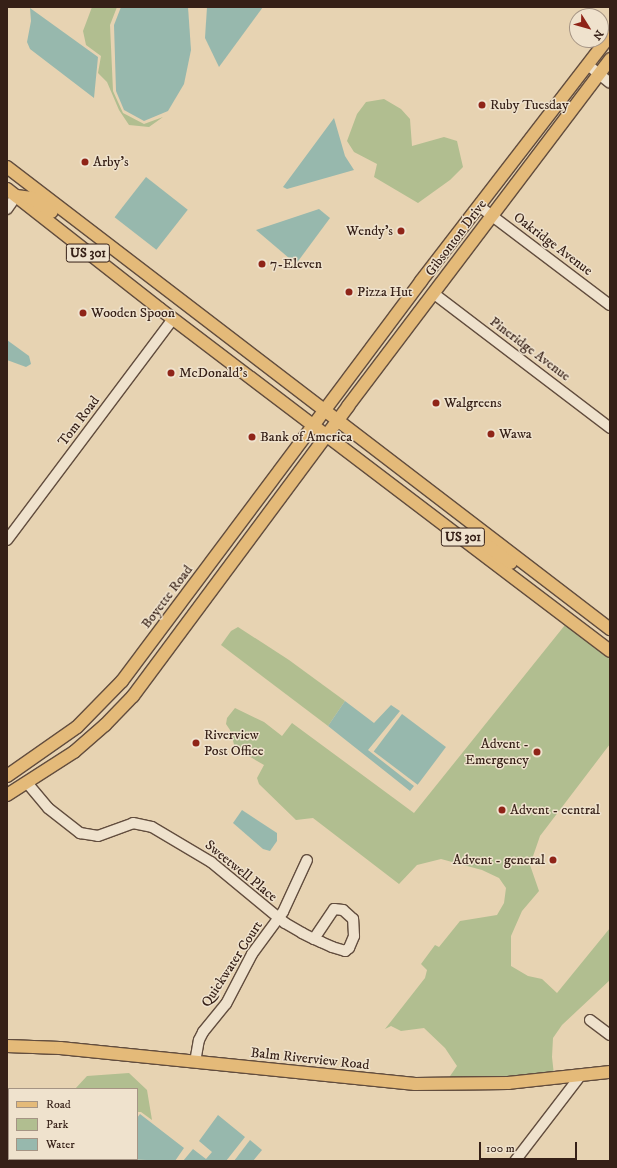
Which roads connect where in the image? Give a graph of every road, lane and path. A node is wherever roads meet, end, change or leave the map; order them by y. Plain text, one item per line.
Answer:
1 (610, 36) edge
2 (610, 59) edge
3 (588, 65) junction
4 (599, 74) junction
5 (610, 83) edge
6 (7, 167) edge
7 (7, 178) edge
8 (25, 181) junction
9 (12, 193) edge
10 (479, 206) junction
11 (7, 209) edge
12 (492, 216) junction
13 (159, 284) junction
14 (433, 293) junction
15 (610, 305) edge
16 (173, 319) junction
17 (324, 410) junction
18 (337, 420) junction
19 (313, 426) junction
20 (610, 428) edge
21 (326, 436) junction
22 (458, 533) junction
23 (8, 535) edge
24 (556, 587) junction
25 (610, 629) edge
26 (610, 651) edge
27 (7, 776) edge
28 (28, 784) junction
29 (7, 795) edge
30 (307, 860) dead end
31 (279, 919) junction
32 (314, 939) junction
33 (590, 1020) dead end
34 (610, 1035) edge
35 (7, 1046) edge
36 (195, 1062) junction
37 (610, 1072) edge
38 (581, 1075) junction
39 (515, 1161) edge

1 - 3 main road, Gibsonton Drive
2 - 4 main road, Gibsonton Drive
3 - 4 street
3 - 10 main road, Gibsonton Drive
4 - 5 street
4 - 12 main road, Gibsonton Drive
6 - 8 main road, US 301
7 - 8 main road
8 - 13 main road, US 301
9 - 11 street
9 - 13 main road
9 - 16 main road, US 301
10 - 12 street, Oakridge Avenue
10 - 17 main road, Gibsonton Drive
12 - 14 main road, Gibsonton Drive
12 - 15 street, Oakridge Avenue
13 - 17 main road, US 301
14 - 18 main road, Gibsonton Drive
14 - 20 street, Pineridge Avenue
16 - 19 main road, US 301
16 - 23 street, Tom Road
17 - 18 main road, US 301
17 - 19 main road, Boyette Road
18 - 21 main road, Gibsonton Drive
18 - 24 main road, US 301
19 - 21 main road, US 301
19 - 27 main road, Boyette Road
21 - 22 main road, US 301
21 - 28 main road
22 - 24 main road
22 - 26 main road, US 301
24 - 25 main road, US 301
28 - 29 main road
28 - 31 street, Sweetwell Place
30 - 31 street, Quickwater Court
31 - 32 street, Sweetwell Place
31 - 36 street, Quickwater Court
32 - 32 street, Sweetwell Place
33 - 34 street
35 - 36 main road, Balm Riverview Road
36 - 38 main road, Balm Riverview Road
37 - 38 main road, Balm Riverview Road
38 - 39 street

